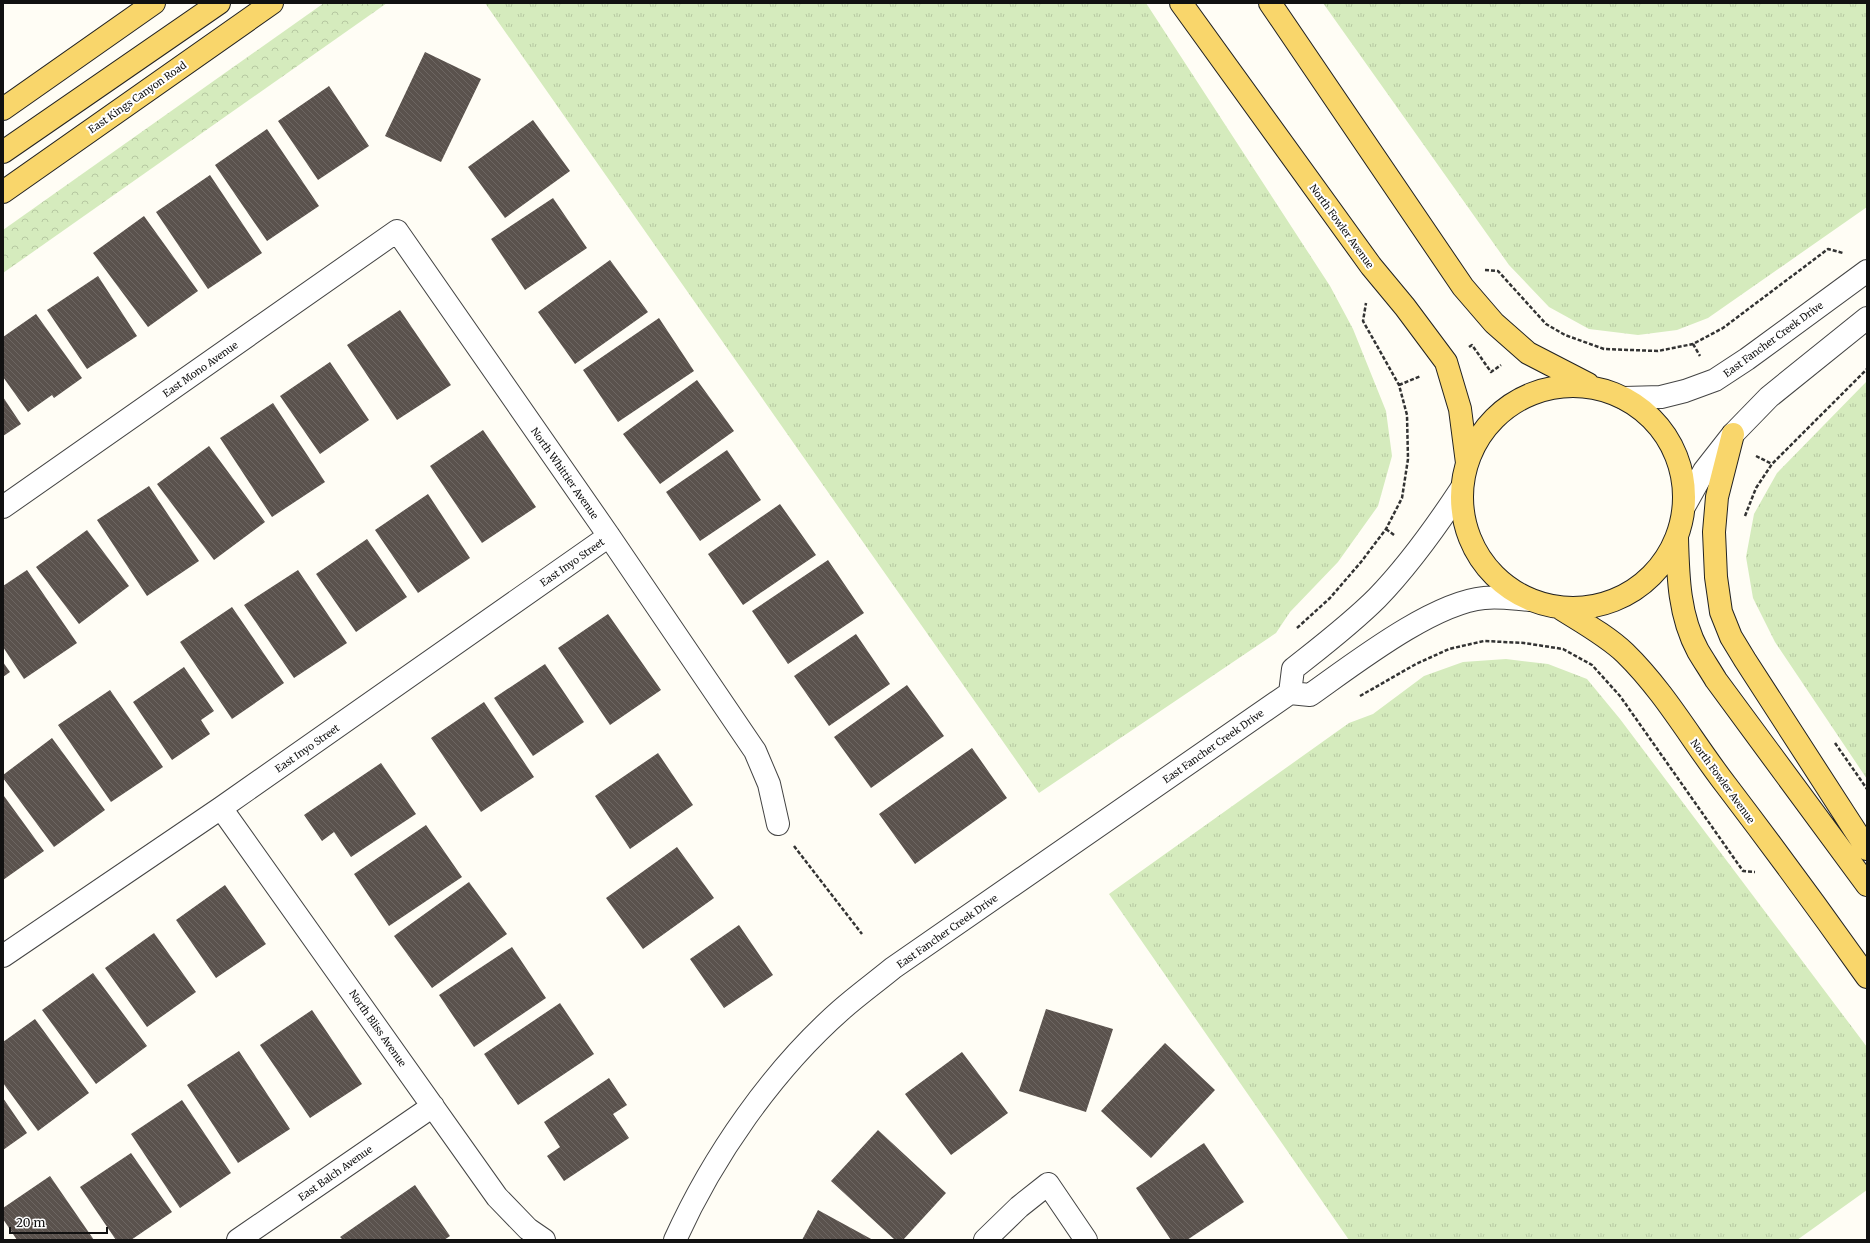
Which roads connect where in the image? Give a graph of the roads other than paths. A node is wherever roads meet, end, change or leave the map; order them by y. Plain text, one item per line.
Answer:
1 (154, 3) edge
2 (219, 3) edge
3 (272, 3) edge
4 (1181, 3) edge
5 (1270, 3) edge
6 (3, 109) edge
7 (3, 152) edge
8 (3, 192) edge
9 (397, 231) joint
10 (1867, 271) edge
11 (1867, 318) edge
12 (1595, 388) junction
13 (1624, 398) junction
14 (1733, 434) junction
15 (1467, 463) junction
16 (1461, 489) junction
17 (1684, 505) junction
18 (3, 507) edge
19 (608, 536) junction
20 (1677, 538) junction
21 (1530, 600) junction
22 (1558, 607) junction
23 (1290, 693) junction
24 (221, 808) junction
25 (778, 824) road end
26 (1867, 849) edge
27 (1867, 885) edge
28 (3, 956) edge
29 (1867, 977) edge
30 (433, 1106) junction
31 (238, 1240) edge
32 (544, 1240) edge
33 (675, 1240) edge
34 (985, 1240) edge
35 (1086, 1240) edge

1 - 6 main road
2 - 7 main road
3 - 8 main road, East Kings Canyon Road
4 - 15 main road, North Fowler Avenue
5 - 12 main road
9 - 18 street, East Mono Avenue
9 - 19 street, North Whittier Avenue
10 - 13 street, East Fancher Creek Drive
11 - 14 street
12 - 13 main road
12 - 15 main road
13 - 17 main road
14 - 17 street
14 - 26 main road
15 - 16 main road
16 - 21 main road
16 - 23 street
17 - 20 main road
19 - 24 street, East Inyo Street
19 - 25 street, North Whittier Avenue
20 - 22 main road
20 - 27 main road
21 - 22 main road
21 - 23 street
22 - 29 main road, North Fowler Avenue
23 - 33 street, East Fancher Creek Drive
24 - 28 street, East Inyo Street
24 - 30 street, North Bliss Avenue
30 - 31 street, East Balch Avenue
30 - 32 street, North Bliss Avenue
34 - 35 street

